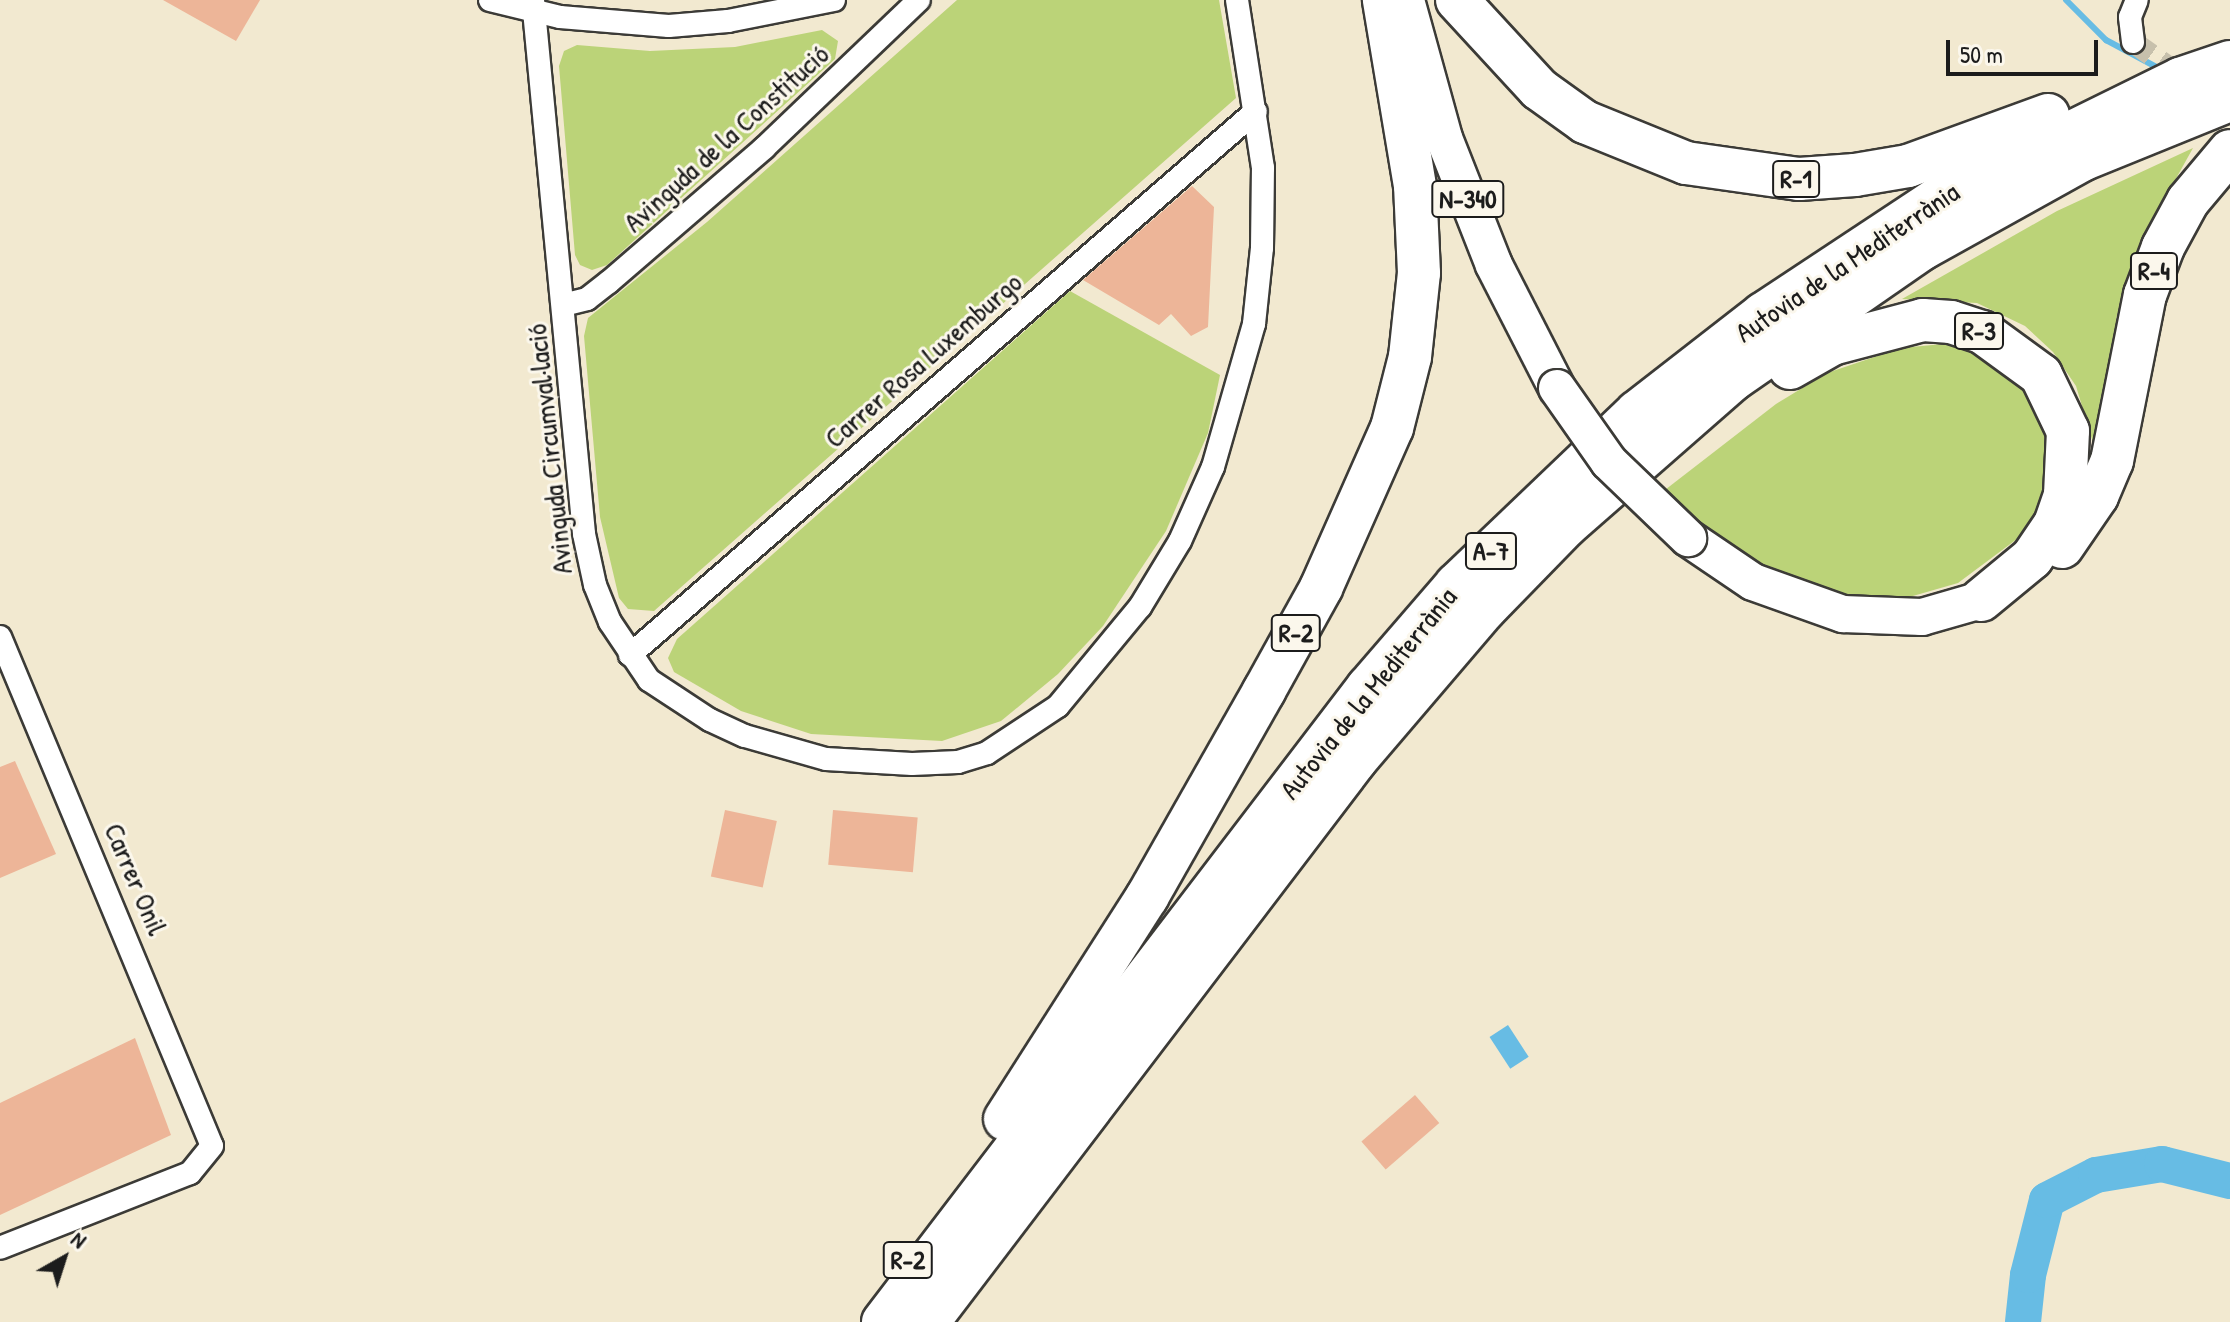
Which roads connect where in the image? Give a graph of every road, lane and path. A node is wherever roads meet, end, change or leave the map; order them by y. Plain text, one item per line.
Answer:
1 (490, 0) edge
2 (834, 0) edge
3 (919, 0) edge
4 (1237, 0) edge
5 (1384, 0) edge
6 (1406, 0) edge
7 (1457, 0) edge
8 (2137, 0) edge
9 (534, 6) edge
10 (2133, 42) dead end
11 (2230, 62) edge
12 (2180, 79) junction
13 (2230, 100) edge
14 (1256, 111) junction
15 (2230, 151) edge
16 (563, 305) junction
17 (1667, 436) junction
18 (1981, 600) junction
19 (0, 637) edge
20 (630, 655) junction
21 (973, 1212) junction
22 (0, 1248) edge
23 (863, 1322) edge
24 (883, 1322) edge
25 (928, 1322) edge

1 - 9 street
2 - 9 street
3 - 16 street, Avinguda de la Constitució
4 - 14 street, Avinguda Circumval·lació
5 - 21 highway, R-2
6 - 18 main road, N-340, bridge
7 - 12 highway, R-1
8 - 10 street
9 - 16 street, Avinguda Circumval·lació
11 - 12 highway, Autovia de la Mediterrània / A-7
12 - 21 highway, Autovia de la Mediterrània / A-7
13 - 17 highway, Autovia de la Mediterrània / A-7
14 - 20 street, Carrer Rosa Luxemburgo
14 - 20 street, Avinguda Circumval·lació
15 - 18 highway, R-4
16 - 20 street, Avinguda Circumval·lació
17 - 18 highway, R-3
17 - 21 highway, Autovia de la Mediterrània / A-7
19 - 22 street, Carrer Onil
21 - 23 highway, R-2
21 - 24 highway, Autovia de la Mediterrània / A-7
21 - 25 highway, Autovia de la Mediterrània / A-7

